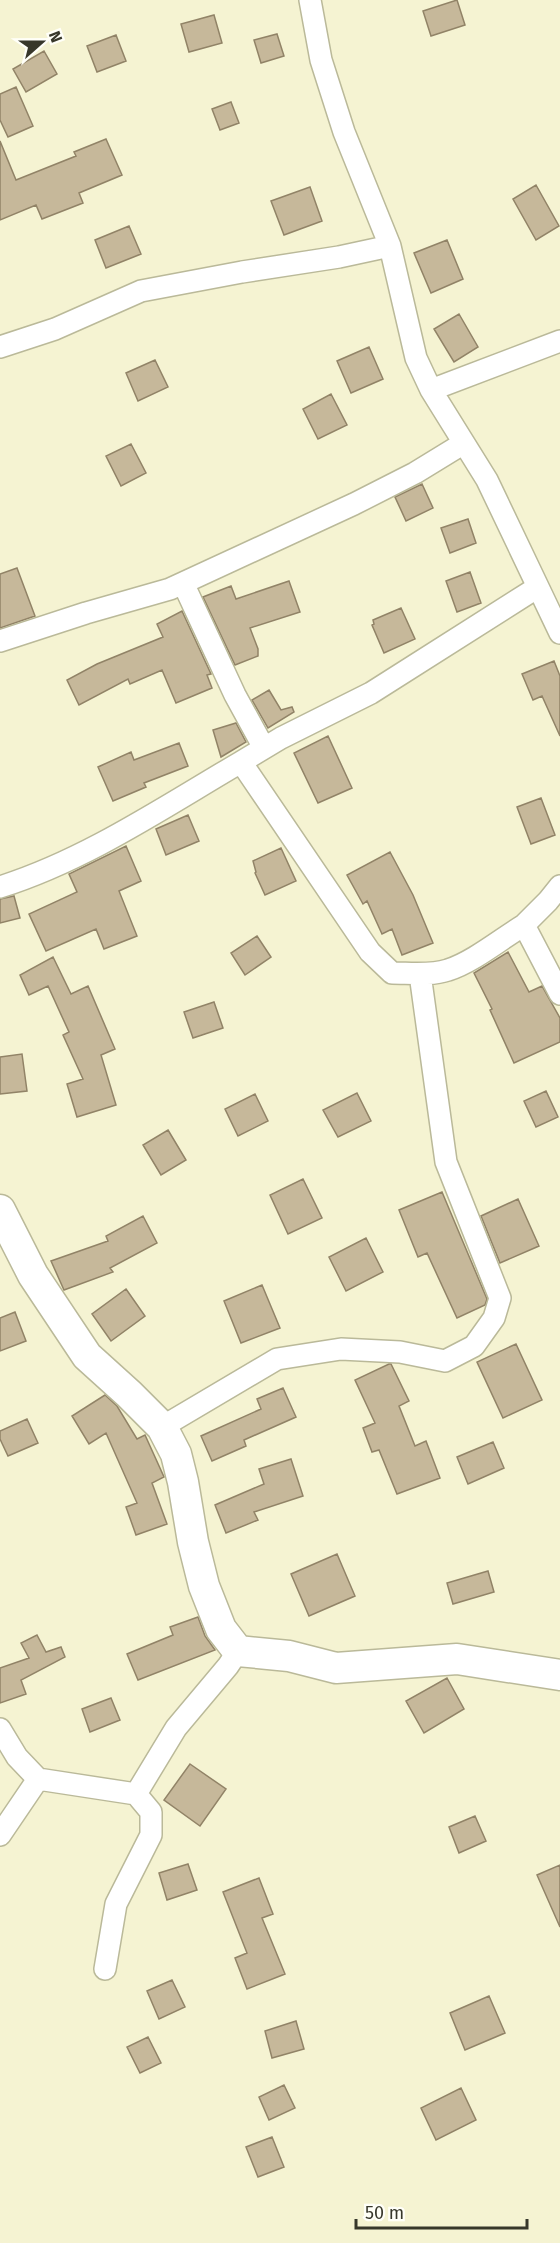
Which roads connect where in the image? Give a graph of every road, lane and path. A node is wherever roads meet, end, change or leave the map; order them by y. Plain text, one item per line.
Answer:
1 (310, 0) edge
2 (390, 246) junction
3 (560, 340) edge
4 (0, 347) edge
5 (431, 390) junction
6 (464, 443) junction
7 (183, 583) junction
8 (538, 587) junction
9 (560, 633) edge
10 (0, 641) edge
11 (264, 748) junction
12 (241, 762) junction
13 (560, 886) edge
14 (0, 887) edge
15 (524, 925) junction
16 (420, 974) junction
17 (560, 994) edge
18 (0, 1210) edge
19 (162, 1427) junction
20 (237, 1651) junction
21 (560, 1675) edge
22 (0, 1729) edge
23 (38, 1779) junction
24 (136, 1794) junction
25 (0, 1835) edge
26 (105, 1969) dead end

1 - 2 street
2 - 4 street
2 - 5 street
3 - 5 street
5 - 6 street
6 - 7 street
6 - 8 street
7 - 10 street
7 - 11 street
8 - 9 street
8 - 11 street
11 - 12 street
12 - 14 street
12 - 16 street
13 - 15 street
15 - 16 street
15 - 17 street
16 - 19 street
18 - 19 main road
19 - 20 main road
20 - 21 main road
20 - 24 street
22 - 23 street
23 - 24 street
23 - 25 street
24 - 26 street

